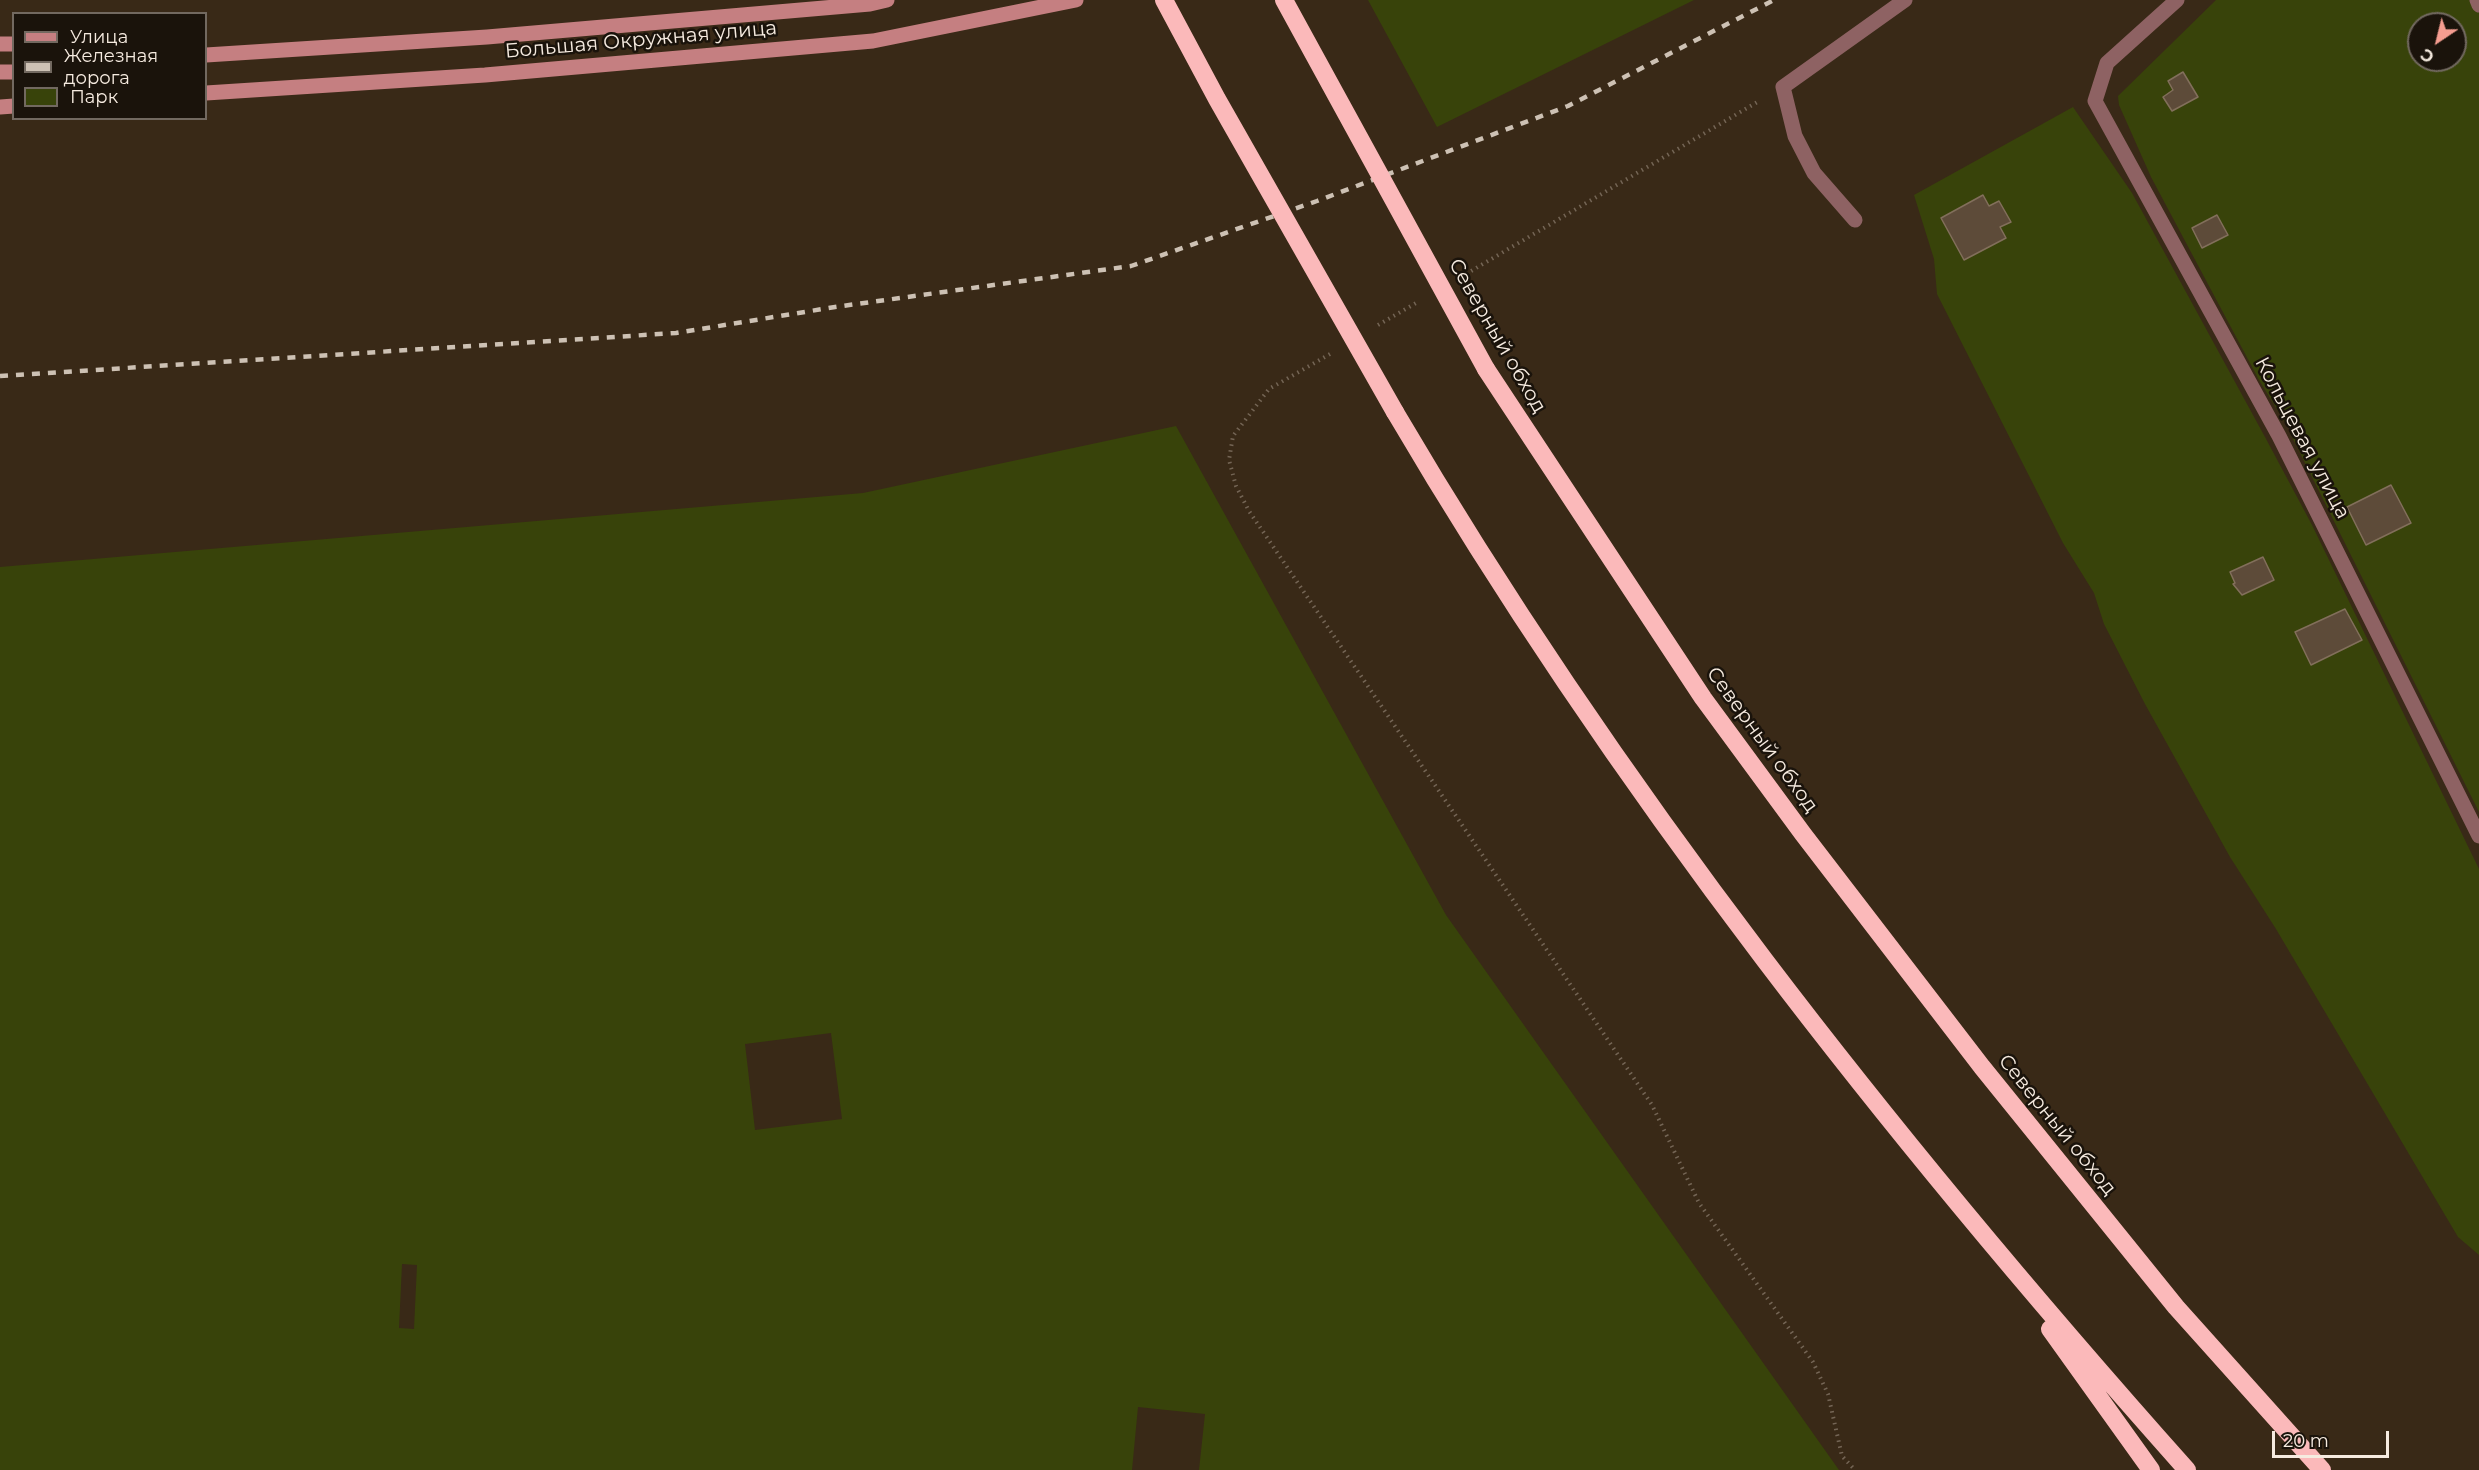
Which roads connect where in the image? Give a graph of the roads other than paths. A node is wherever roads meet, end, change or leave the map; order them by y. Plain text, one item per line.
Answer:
1 (887, 0) edge
2 (1077, 0) edge
3 (1164, 0) edge
4 (1284, 0) edge
5 (1905, 0) edge
6 (2177, 0) edge
7 (2476, 0) edge
8 (2479, 5) edge
9 (207, 55) edge
10 (207, 93) edge
11 (1855, 220) dead end
12 (2479, 836) edge
13 (1975, 1226) junction
14 (2296, 1442) junction
15 (2151, 1470) edge
16 (2187, 1470) edge
17 (2322, 1470) edge
18 (2331, 1470) edge

1 - 9 main road, Большая Окружная улица
2 - 10 main road, Большая Окружная улица
3 - 13 highway, bridge
4 - 14 highway, Северный обход, bridge
5 - 11 lane
6 - 12 lane, Кольцевая улица
7 - 8 lane
13 - 15 highway
13 - 16 highway
14 - 17 highway
14 - 18 highway

